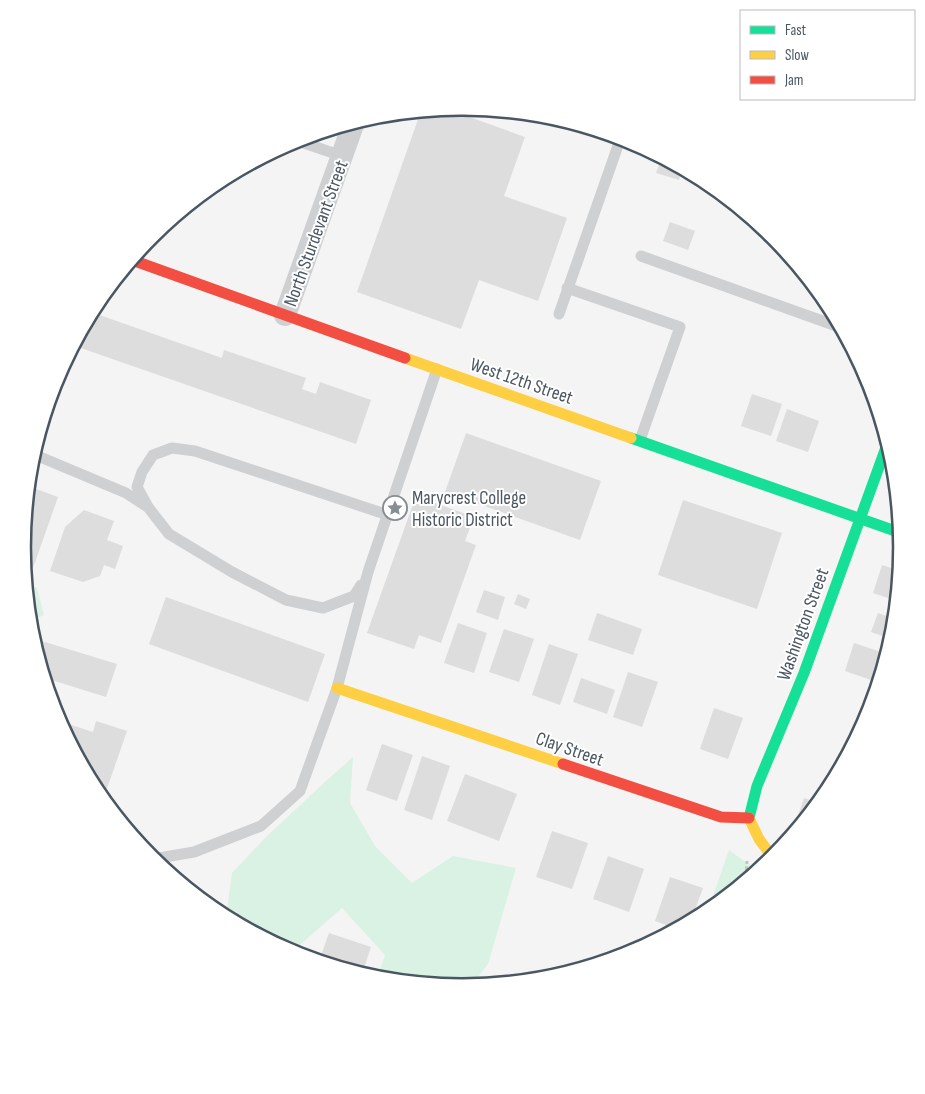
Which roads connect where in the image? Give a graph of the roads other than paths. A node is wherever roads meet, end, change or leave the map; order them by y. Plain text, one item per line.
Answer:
1 (351, 130) edge
2 (309, 145) edge
3 (618, 145) edge
4 (342, 156) junction
5 (641, 256) dead end
6 (139, 262) edge
7 (567, 288) junction
8 (559, 314) dead end
9 (285, 315) junction
10 (832, 324) edge
11 (437, 369) junction
12 (640, 440) junction
13 (883, 455) edge
14 (41, 457) edge
15 (148, 507) junction
16 (388, 515) junction
17 (860, 518) junction
18 (893, 530) edge
19 (368, 572) junction
20 (337, 688) junction
21 (749, 818) junction
22 (768, 851) edge
23 (163, 857) edge

1 - 4 street, North Sturdevant Street
2 - 4 lane
3 - 7 lane
4 - 9 street, North Sturdevant Street
5 - 10 lane
6 - 9 street, West 12th Street
7 - 8 lane
7 - 12 lane
9 - 11 street, West 12th Street
11 - 12 street, West 12th Street
11 - 16 lane
12 - 17 street, West 12th Street
13 - 17 street, Washington Street
14 - 15 lane
15 - 16 lane
15 - 19 lane
16 - 19 lane
17 - 18 street, West 12th Street
17 - 21 street, Washington Street
19 - 20 lane
20 - 21 street, Clay Street
20 - 23 lane
21 - 22 street

